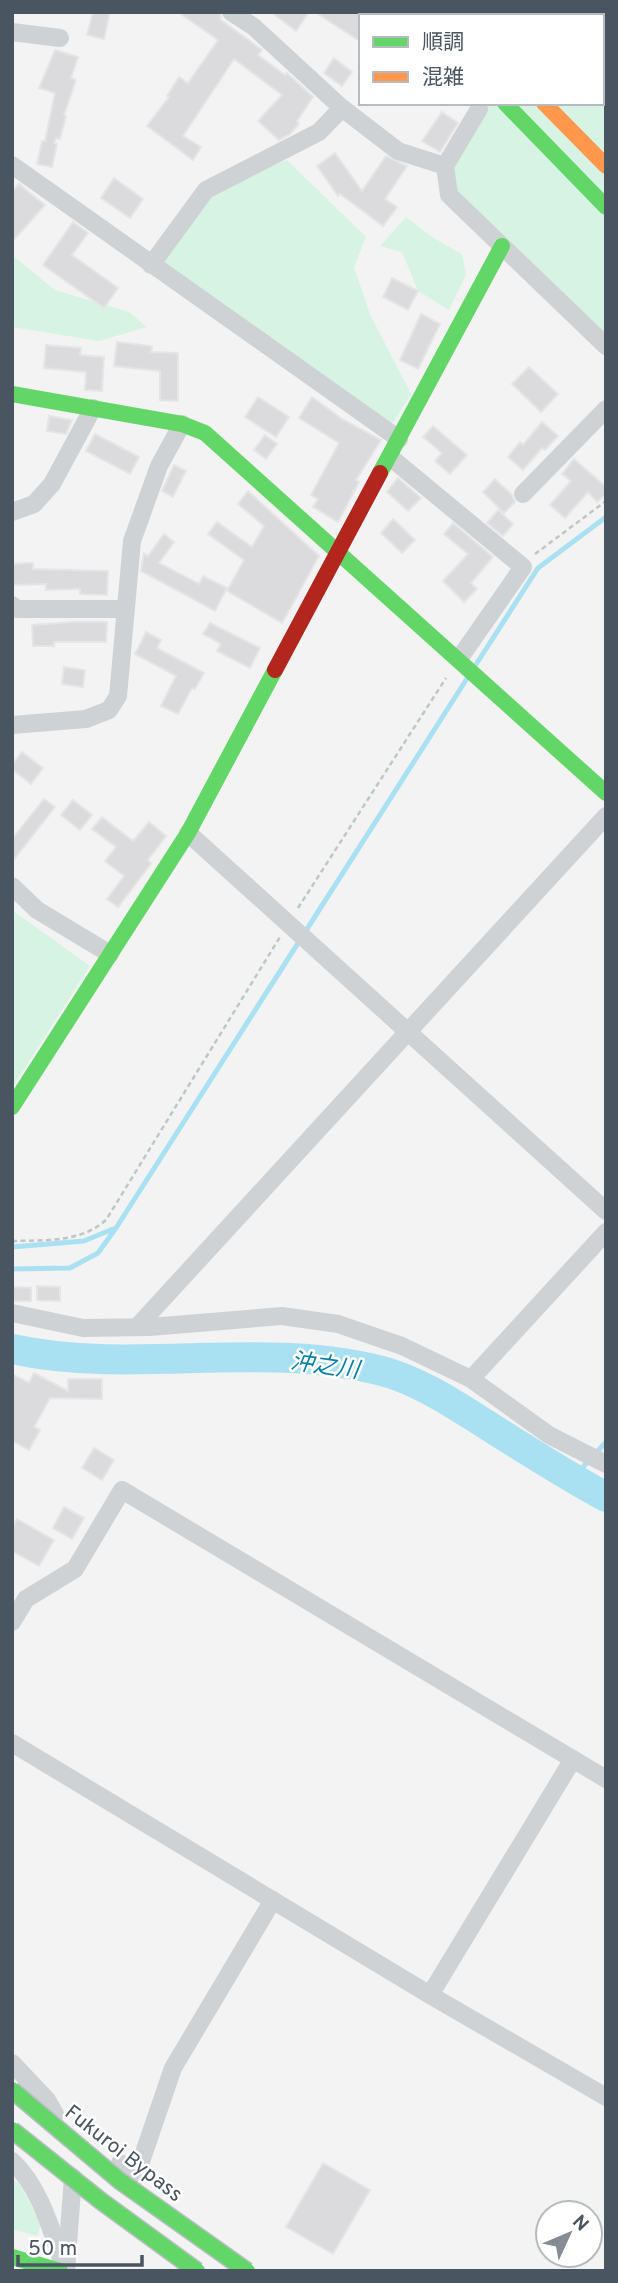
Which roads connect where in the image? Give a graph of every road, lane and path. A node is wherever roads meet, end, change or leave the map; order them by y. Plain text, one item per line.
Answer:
1 (231, 12) edge
2 (12, 32) edge
3 (61, 38) dead end
4 (507, 105) edge
5 (546, 105) edge
6 (342, 108) junction
7 (479, 109) dead end
8 (446, 166) junction
9 (606, 166) edge
10 (15, 172) edge
11 (606, 207) edge
12 (502, 246) junction
13 (151, 265) junction
14 (606, 346) edge
15 (12, 394) edge
16 (93, 408) junction
17 (606, 409) edge
18 (182, 424) junction
19 (399, 439) junction
20 (390, 457) junction
21 (523, 494) dead end
22 (606, 501) edge
23 (12, 512) edge
24 (338, 551) junction
25 (523, 567) junction
26 (12, 605) edge
27 (126, 609) junction
28 (461, 661) junction
29 (12, 725) edge
30 (606, 793) edge
31 (606, 816) edge
32 (188, 833) junction
33 (12, 886) edge
34 (290, 925) junction
35 (110, 954) junction
36 (409, 1031) junction
37 (12, 1107) edge
38 (606, 1211) edge
39 (606, 1232) edge
40 (12, 1241) edge
41 (12, 1313) edge
42 (137, 1327) junction
43 (471, 1379) junction
44 (606, 1464) edge
45 (12, 1622) edge
46 (12, 1743) edge
47 (573, 1759) junction
48 (606, 1779) edge
49 (273, 1900) junction
50 (430, 1995) junction
51 (12, 2063) edge
52 (12, 2090) edge
53 (606, 2097) edge
54 (12, 2130) edge
55 (66, 2132) junction
56 (12, 2161) edge
57 (12, 2257) edge
58 (60, 2271) edge
59 (65, 2271) edge
60 (197, 2271) edge
61 (247, 2271) edge

1 - 6 street
2 - 3 street
4 - 11 main road
5 - 9 main road
6 - 8 street
6 - 13 street
7 - 8 street
8 - 12 street
10 - 13 street
12 - 14 street
12 - 19 main road
13 - 19 street
15 - 16 main road
16 - 18 main road
16 - 23 street
17 - 21 street
18 - 24 main road
18 - 27 street
19 - 20 main road
20 - 24 main road
20 - 25 street
22 - 25 path
24 - 28 main road
24 - 32 main road
25 - 28 street
26 - 27 street
27 - 29 street
28 - 30 main road
28 - 34 path
31 - 36 street
32 - 34 street
32 - 35 main road
33 - 35 street
34 - 36 street
34 - 40 path
35 - 37 main road
36 - 38 street
36 - 42 street
39 - 43 street
41 - 42 street
42 - 43 street
43 - 44 street
45 - 47 street
46 - 49 street
47 - 48 street
47 - 50 street
49 - 50 street
49 - 55 street
50 - 53 street
51 - 55 street
52 - 61 main road, Fukuroi Bypass, bridge
54 - 60 main road, bridge
55 - 59 street
56 - 59 street
57 - 58 main road

